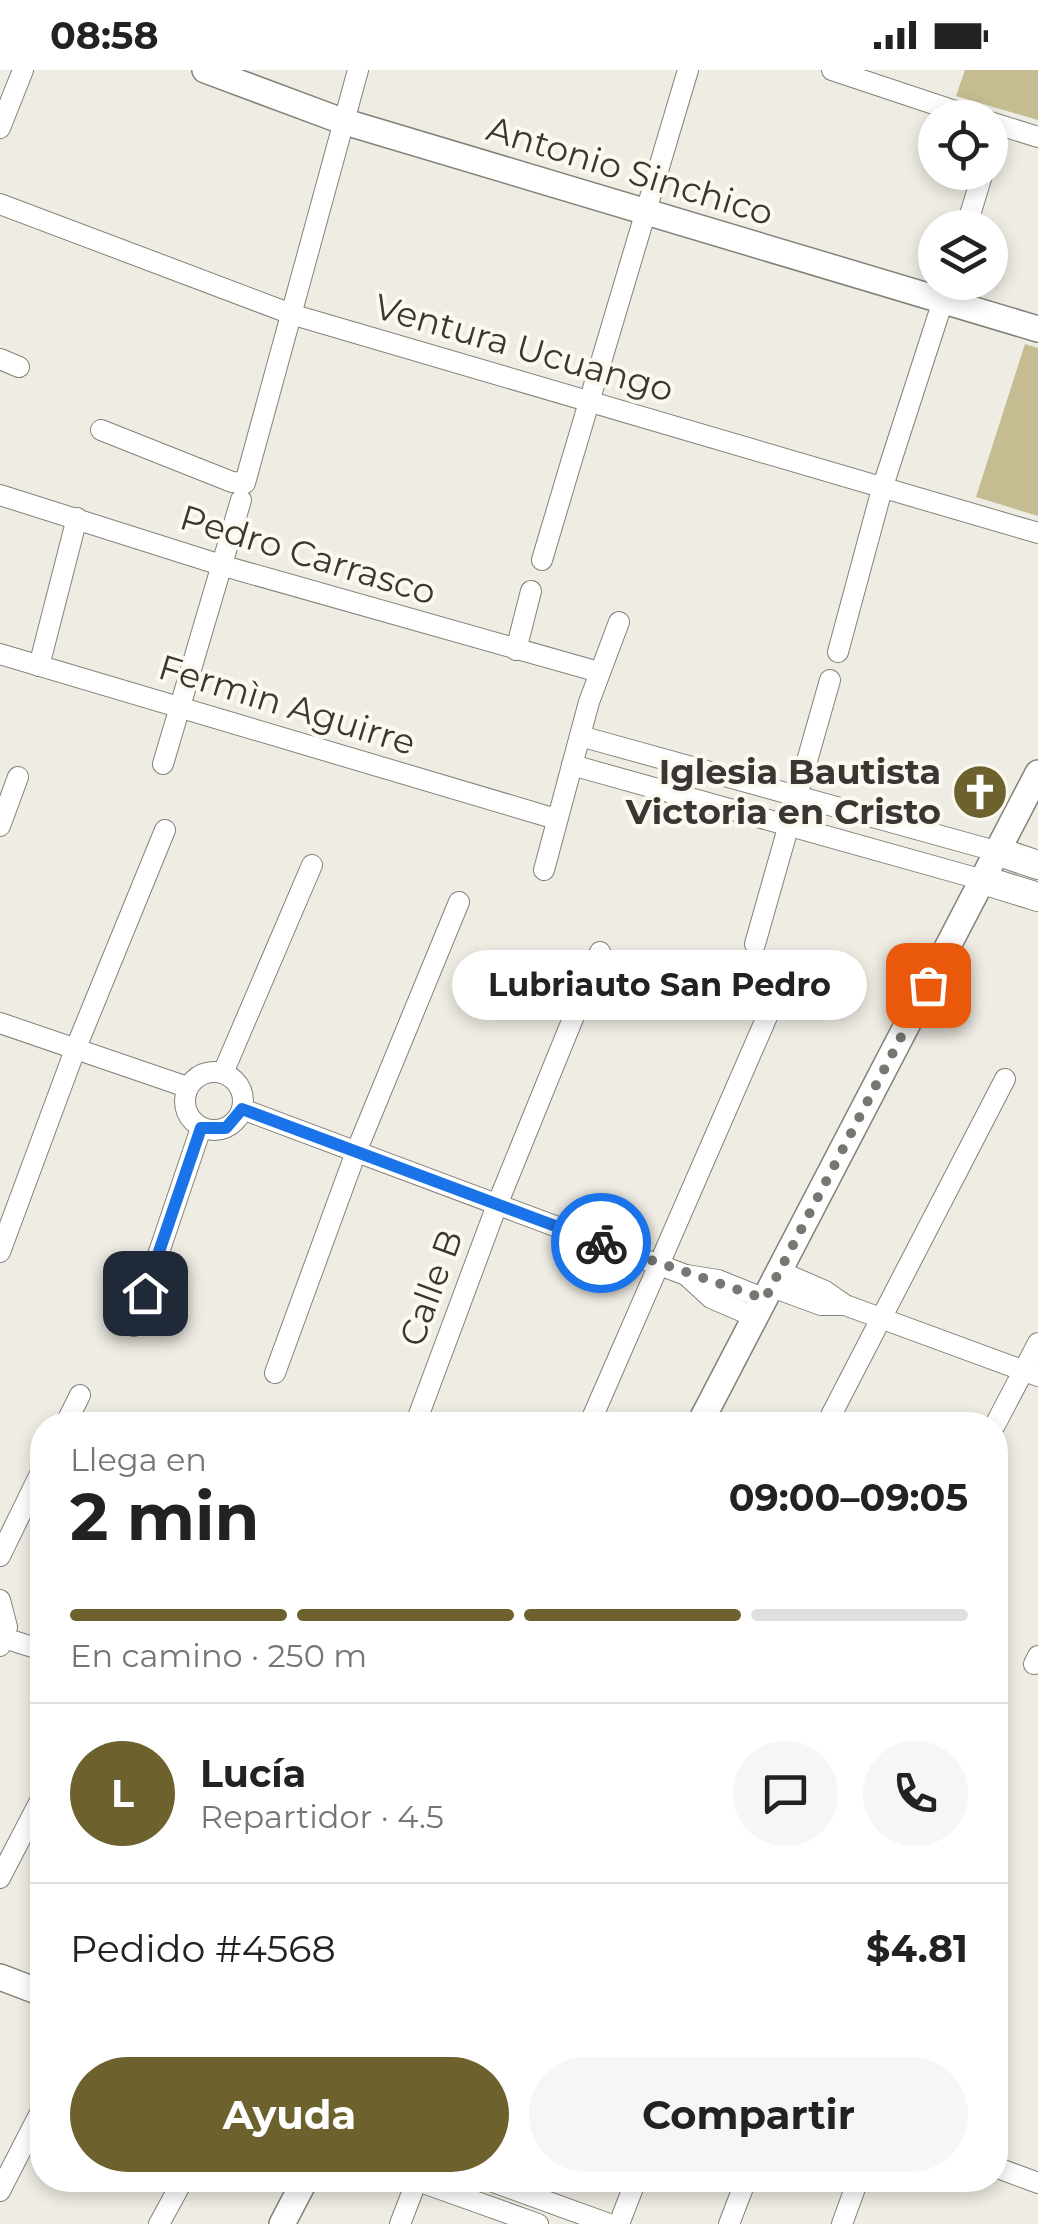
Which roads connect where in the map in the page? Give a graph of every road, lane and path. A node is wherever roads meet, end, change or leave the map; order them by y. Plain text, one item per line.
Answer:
1 (22, 70) edge
2 (205, 70) edge
3 (358, 70) edge
4 (688, 70) edge
5 (832, 70) edge
6 (922, 100) edge
7 (342, 121) junction
8 (0, 128) edge
9 (1008, 128) edge
10 (1038, 137) edge
11 (0, 204) edge
12 (648, 213) junction
13 (918, 285) edge
14 (943, 300) edge
15 (966, 300) edge
16 (294, 315) junction
17 (1038, 328) edge
18 (590, 399) junction
19 (101, 430) dead end
20 (882, 489) junction
21 (243, 492) junction
22 (0, 495) edge
23 (77, 518) junction
24 (1038, 533) edge
25 (542, 560) dead end
26 (224, 566) junction
27 (532, 592) dead end
28 (619, 622) dead end
29 (516, 650) junction
30 (838, 652) dead end
31 (0, 654) edge
32 (40, 666) junction
33 (599, 672) junction
34 (830, 680) dead end
35 (182, 705) junction
36 (580, 736) junction
37 (162, 764) dead end
38 (572, 765) junction
39 (1038, 772) edge
40 (18, 777) dead end
41 (796, 797) junction
42 (556, 819) junction
43 (788, 824) junction
44 (0, 826) edge
45 (165, 830) dead end
46 (998, 852) junction
47 (312, 864) dead end
48 (1038, 865) edge
49 (544, 870) dead end
50 (983, 880) junction
51 (1038, 896) edge
52 (459, 902) dead end
53 (755, 944) dead end
54 (600, 952) dead end
55 (776, 996) dead end
56 (0, 1023) edge
57 (75, 1050) junction
58 (223, 1073) junction
59 (1005, 1079) dead end
60 (187, 1087) junction
61 (242, 1109) junction
62 (201, 1128) junction
63 (356, 1152) junction
64 (497, 1205) junction
65 (0, 1252) edge
66 (656, 1263) junction
67 (768, 1294) junction
68 (880, 1319) junction
69 (134, 1326) dead end
70 (1038, 1343) edge
71 (275, 1373) dead end
72 (1031, 1373) edge
73 (80, 1395) dead end
74 (72, 1412) edge
75 (421, 1412) edge
76 (594, 1412) edge
77 (706, 1412) edge
78 (833, 1412) edge
79 (1004, 1412) edge
80 (30, 1495) edge
81 (0, 1556) edge
82 (0, 1600) edge
83 (2, 1642) edge
84 (30, 1648) edge
85 (30, 1820) edge
86 (0, 1878) edge
87 (0, 1977) edge
88 (30, 1988) edge
89 (30, 2132) edge
90 (1008, 2173) edge
91 (1038, 2184) edge
92 (0, 2190) edge
93 (177, 2192) edge
94 (298, 2192) edge
95 (412, 2192) edge
96 (447, 2192) edge
97 (527, 2192) edge
98 (539, 2192) edge
99 (631, 2192) edge
100 (741, 2192) edge
101 (854, 2192) edge
102 (524, 2222) edge
103 (159, 2224) edge
104 (282, 2224) edge
105 (400, 2224) edge
106 (609, 2224) edge
107 (618, 2224) edge
108 (729, 2224) edge
109 (842, 2224) edge

1 - 8 street
2 - 7 street, Antonio Sinchico
3 - 7 street
4 - 12 street
5 - 6 street
7 - 12 street, Antonio Sinchico
7 - 16 street
9 - 10 street
11 - 16 street, Ventura Ucuango
12 - 13 street, Antonio Sinchico
12 - 18 street
14 - 20 street
15 - 17 street, Antonio Sinchico
16 - 18 street, Ventura Ucuango
16 - 21 street
18 - 20 street, Ventura Ucuango
18 - 25 street
19 - 21 street
20 - 24 street, Ventura Ucuango
20 - 30 street
21 - 26 street
22 - 23 street, Pedro Carrasco
23 - 26 street, Pedro Carrasco
23 - 32 street
26 - 29 street, Pedro Carrasco
26 - 35 street
27 - 29 street
28 - 33 street
29 - 33 street, Pedro Carrasco
31 - 32 street, Fermìn Aguirre
32 - 35 street, Fermìn Aguirre
33 - 36 street
34 - 41 street
35 - 37 street
35 - 42 street, Fermìn Aguirre
36 - 38 street
36 - 41 street
38 - 42 street
38 - 43 street
39 - 46 street
40 - 44 street
41 - 43 street
41 - 46 street
42 - 49 street
43 - 50 street
43 - 53 street
45 - 57 street
46 - 48 main road
46 - 50 street
47 - 58 street
50 - 51 main road
50 - 67 street
52 - 63 street
54 - 64 street, Calle B
55 - 66 street
56 - 57 street
57 - 60 street
57 - 65 street
58 - 60 street
58 - 61 street
59 - 68 street
60 - 62 street
61 - 62 street
61 - 63 street
62 - 69 street
63 - 64 street
63 - 71 street
64 - 66 street
64 - 75 street, Calle B
66 - 67 street
66 - 76 street
67 - 68 street
67 - 77 street
68 - 72 street
68 - 78 street
70 - 72 street
72 - 79 street
73 - 74 street
80 - 81 street
82 - 83 street
83 - 84 street
85 - 86 street
87 - 88 street
89 - 92 street
90 - 91 street
93 - 103 street
94 - 104 street
95 - 105 street
96 - 102 street
97 - 102 street
98 - 106 street
99 - 107 street
100 - 108 street
101 - 109 street

